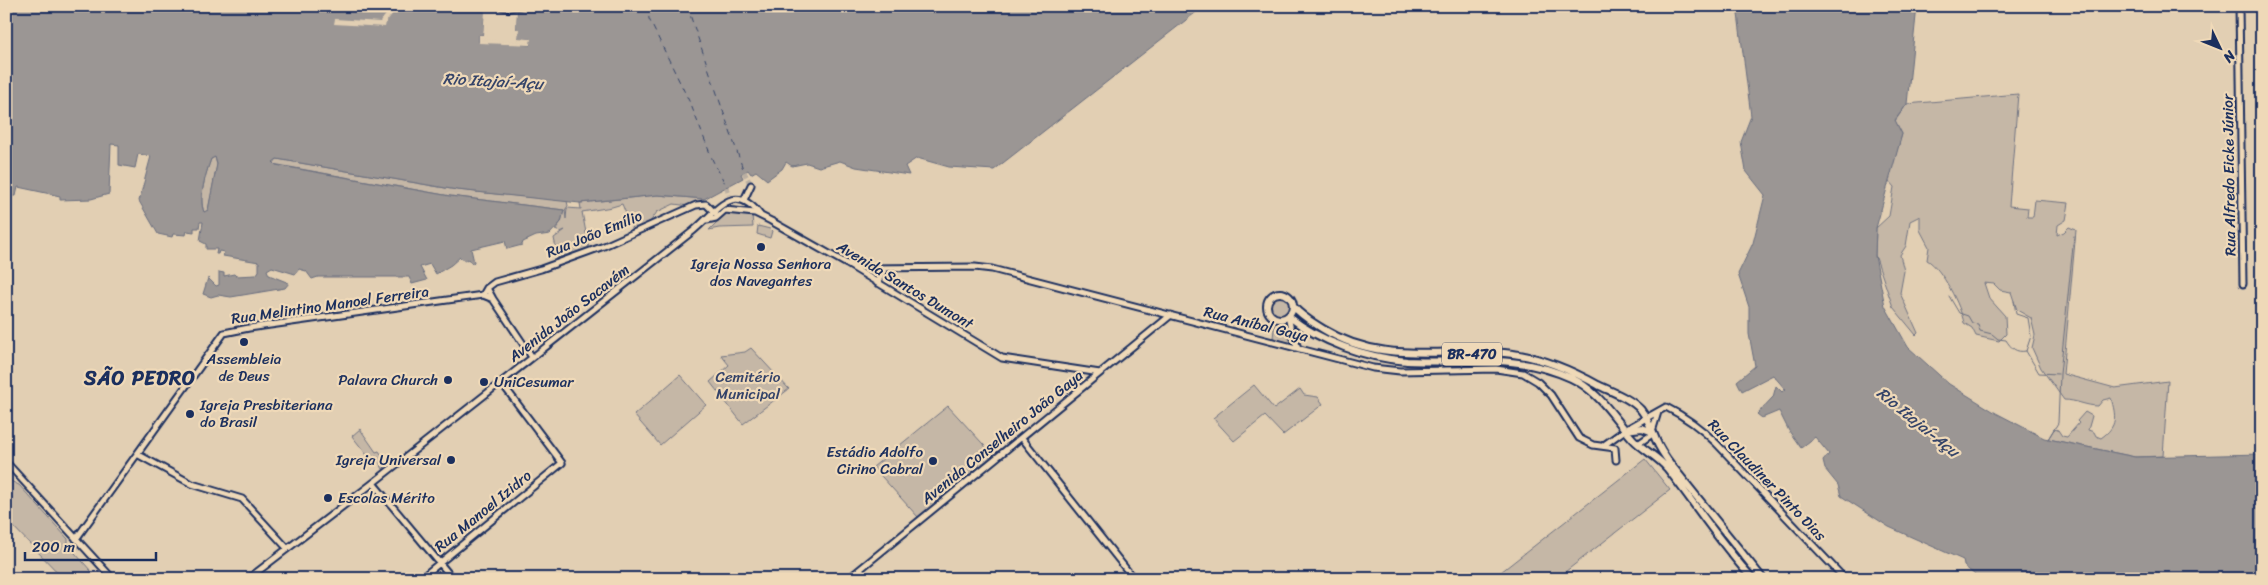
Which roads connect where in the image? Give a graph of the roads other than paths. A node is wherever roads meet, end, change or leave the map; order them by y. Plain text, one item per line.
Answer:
1 (500, 6) edge
2 (520, 6) edge
3 (2239, 6) edge
4 (750, 185) dead end
5 (744, 200) junction
6 (715, 213) junction
7 (761, 216) junction
8 (705, 221) junction
9 (848, 264) junction
10 (885, 268) junction
11 (877, 283) junction
12 (2243, 284) dead end
13 (488, 288) junction
14 (483, 295) junction
15 (493, 299) junction
16 (1293, 306) junction
17 (1171, 315) junction
18 (1288, 316) junction
19 (1298, 348) junction
20 (532, 357) junction
21 (1100, 373) junction
22 (500, 382) junction
23 (1658, 412) junction
24 (1646, 418) junction
25 (1625, 430) junction
26 (1653, 432) junction
27 (1022, 438) junction
28 (1638, 444) junction
29 (1604, 446) junction
30 (137, 454) junction
31 (1616, 460) dead end
32 (6, 462) edge
33 (373, 483) junction
34 (76, 539) junction
35 (287, 548) junction
36 (439, 562) junction
37 (113, 579) edge
38 (248, 579) edge
39 (420, 579) edge
40 (453, 579) edge
41 (848, 579) edge
42 (1134, 579) edge
43 (1753, 579) edge
44 (1763, 579) edge
45 (1846, 579) edge

1 - 2 main road
3 - 12 main road, Rua Alfredo Eicke Júnior
4 - 5 main road
5 - 6 main road, Avenida João Sacavém
5 - 7 main road
6 - 8 main road, Avenida João Sacavém
6 - 13 main road, Rua João Emílio
7 - 8 main road, Avenida Santos Dumont
7 - 9 main road, Avenida Santos Dumont
8 - 20 main road, Avenida João Sacavém
9 - 10 main road, Rua Aníbal Gaya
9 - 11 main road, Avenida Santos Dumont
10 - 11 main road
10 - 17 main road, Rua Aníbal Gaya
11 - 21 main road, Avenida Santos Dumont
13 - 14 main road, Rua João Emílio
13 - 15 main road
14 - 15 main road
14 - 30 main road, Rua Melintino Manoel Ferreira
15 - 20 main road
16 - 18 highway
16 - 18 highway
16 - 24 highway, BR-470
17 - 19 main road, Rua Aníbal Gaya
17 - 21 main road, Avenida Conselheiro João Gaya
18 - 19 main road
18 - 25 highway, BR-470
19 - 29 main road, Rua Aníbal Gaya
20 - 22 main road, Avenida João Sacavém
21 - 27 main road, Avenida Conselheiro João Gaya
22 - 33 main road, Avenida João Sacavém
22 - 36 main road, Rua Manoel Izidro
23 - 24 main road
23 - 26 main road
23 - 45 main road, Rua Claudiner Pinto Dias
24 - 25 main road
24 - 26 highway, BR-470
25 - 26 highway
25 - 28 highway, BR-470
25 - 29 main road
26 - 28 main road
26 - 44 highway, BR-470
27 - 41 main road, Avenida Conselheiro João Gaya
27 - 42 main road
28 - 43 highway, BR-470
29 - 31 main road
30 - 34 main road, Rua Melintino Manoel Ferreira
30 - 35 main road
32 - 34 main road
33 - 35 main road, Avenida João Sacavém
33 - 36 main road
34 - 37 main road
35 - 38 main road, Avenida João Sacavém
36 - 39 main road, Rua Manoel Izidro
36 - 40 main road

